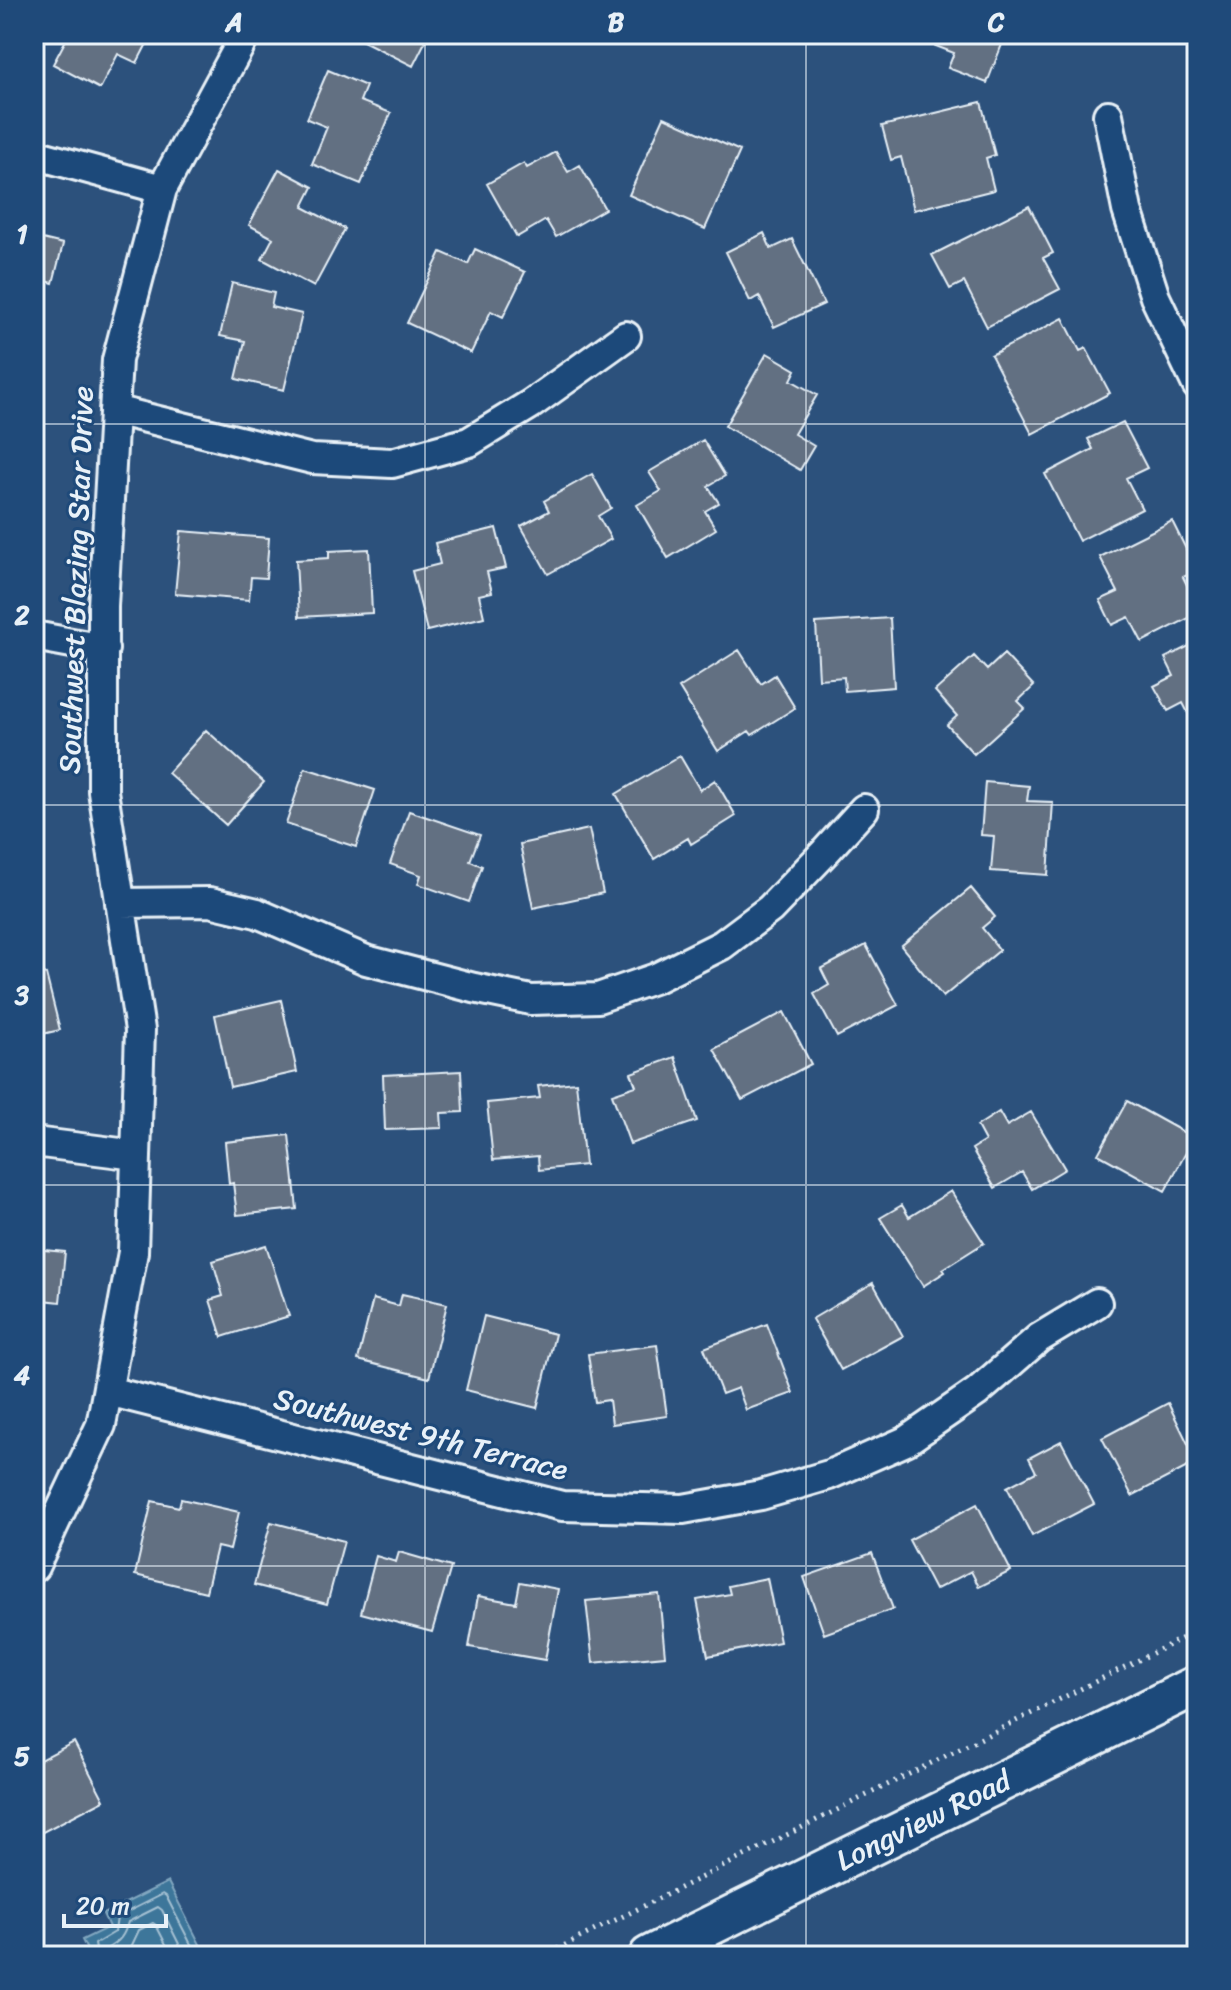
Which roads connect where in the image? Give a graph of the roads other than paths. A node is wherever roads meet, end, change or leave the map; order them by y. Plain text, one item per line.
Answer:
1 (246, 34) edge
2 (1108, 115) dead end
3 (34, 154) edge
4 (162, 189) junction
5 (626, 336) dead end
6 (1197, 385) edge
7 (114, 410) junction
8 (34, 636) edge
9 (104, 649) junction
10 (864, 809) dead end
11 (120, 903) junction
12 (34, 1142) edge
13 (136, 1155) junction
14 (1097, 1303) dead end
15 (108, 1391) junction
16 (34, 1567) edge
17 (1197, 1685) edge
18 (649, 1956) edge

1 - 4 street, Southwest Blazing Star Drive
2 - 6 street
3 - 4 street
4 - 7 street, Southwest Blazing Star Drive
5 - 7 street
7 - 9 street, Southwest Blazing Star Drive
8 - 9 street
9 - 11 street, Southwest Blazing Star Drive
10 - 11 street
11 - 13 street, Southwest Blazing Star Drive
12 - 13 street
13 - 15 street, Southwest Blazing Star Drive
14 - 15 street, Southwest 9th Terrace
15 - 16 street
17 - 18 street, Longview Road

